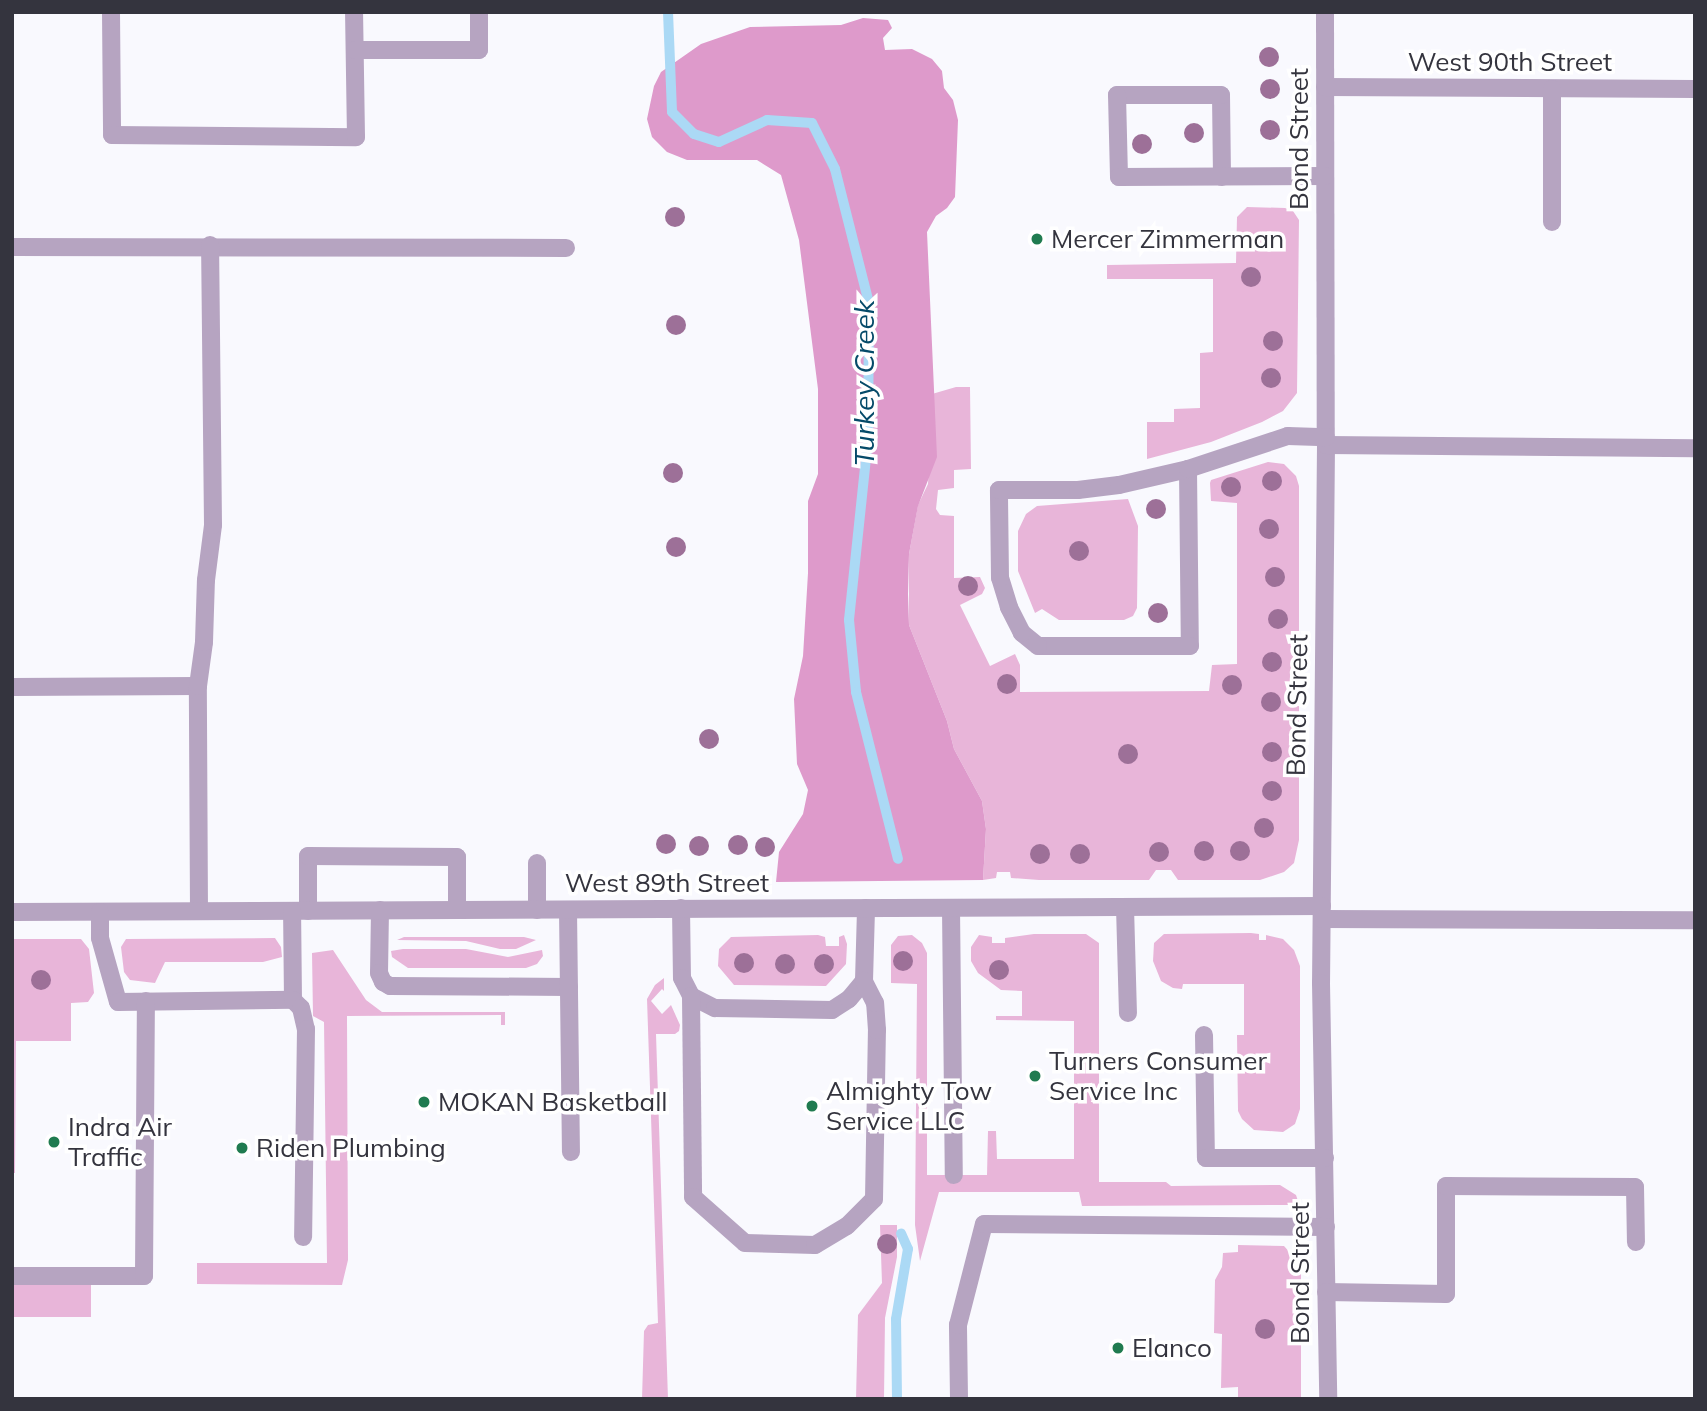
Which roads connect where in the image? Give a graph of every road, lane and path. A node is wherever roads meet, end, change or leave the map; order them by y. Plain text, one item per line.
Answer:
1 (111, 12) edge
2 (355, 12) edge
3 (479, 12) edge
4 (1325, 12) edge
5 (355, 50) junction
6 (1325, 87) junction
7 (1552, 89) junction
8 (1695, 89) edge
9 (1325, 176) junction
10 (1222, 177) junction
11 (1552, 222) dead end
12 (210, 245) junction
13 (12, 247) edge
14 (566, 247) dead end
15 (1326, 441) junction
16 (1695, 448) edge
17 (1188, 469) junction
18 (198, 686) junction
19 (12, 687) edge
20 (537, 863) dead end
21 (1125, 907) junction
22 (681, 908) junction
23 (866, 908) junction
24 (951, 908) junction
25 (380, 910) junction
26 (457, 910) junction
27 (537, 910) junction
28 (568, 910) junction
29 (199, 911) junction
30 (300, 911) junction
31 (12, 912) edge
32 (100, 912) junction
33 (1322, 913) junction
34 (1695, 920) edge
35 (864, 981) junction
36 (569, 987) junction
37 (691, 996) junction
38 (293, 1000) junction
39 (146, 1001) junction
40 (1128, 1013) dead end
41 (1204, 1035) dead end
42 (571, 1152) dead end
43 (1325, 1158) junction
44 (954, 1175) dead end
45 (1326, 1227) junction
46 (303, 1237) dead end
47 (1636, 1242) dead end
48 (12, 1276) edge
49 (1326, 1292) junction
50 (959, 1399) edge
51 (1328, 1399) edge

1 - 5 street
2 - 5 street
3 - 5 street
4 - 6 street, Bond Street
6 - 7 street, West 90th Street
6 - 9 street, Bond Street
7 - 8 street, West 90th Street
7 - 11 street
9 - 10 street
9 - 15 street, Bond Street
10 - 10 street
12 - 13 street
12 - 14 street
12 - 18 street
15 - 16 street
15 - 17 street
15 - 33 street, Bond Street
17 - 17 street
18 - 19 street
18 - 29 street
20 - 27 street
21 - 24 street, West 89th Street
21 - 33 street, West 89th Street
21 - 40 street
22 - 23 street, West 89th Street
22 - 28 street, West 89th Street
22 - 37 street
23 - 24 street, West 89th Street
23 - 35 street
24 - 44 street
25 - 26 street, West 89th Street
25 - 30 street, West 89th Street
25 - 36 street
26 - 27 street, West 89th Street
26 - 30 street
27 - 28 street, West 89th Street
28 - 36 street
29 - 30 street, West 89th Street
29 - 32 street, West 89th Street
30 - 38 street
31 - 32 street, West 89th Street
32 - 39 street
33 - 34 street, West 89th Street
33 - 43 street, Bond Street
35 - 37 street
35 - 37 street
36 - 42 street
38 - 39 street
38 - 46 street
39 - 48 street
41 - 43 street
43 - 45 street, Bond Street
45 - 49 street, Bond Street
45 - 50 street
47 - 49 street
49 - 51 street, Bond Street

